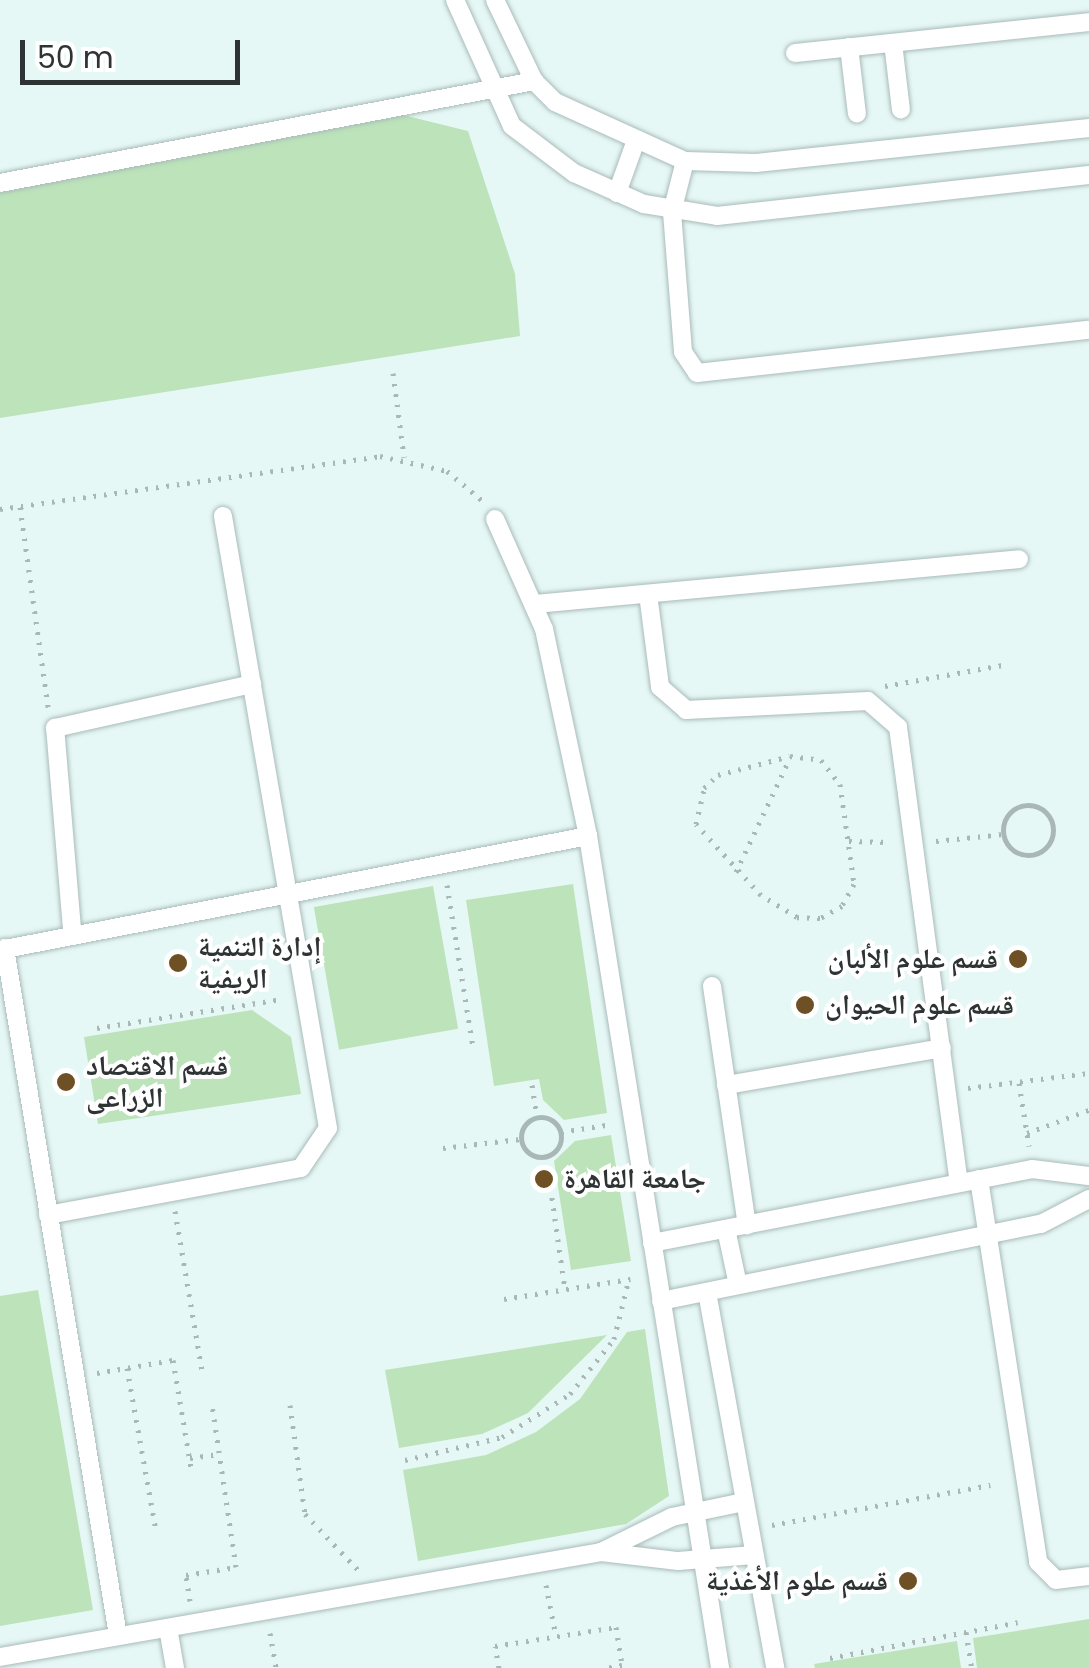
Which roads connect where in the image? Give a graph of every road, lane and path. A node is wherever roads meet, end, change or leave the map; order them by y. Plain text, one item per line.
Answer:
1 (455, 0) edge
2 (495, 0) edge
3 (1089, 22) edge
4 (892, 43) junction
5 (849, 47) junction
6 (795, 53) dead end
7 (534, 81) junction
8 (492, 90) junction
9 (901, 110) dead end
10 (857, 114) dead end
11 (1089, 128) edge
12 (635, 143) junction
13 (685, 160) junction
14 (1089, 175) edge
15 (0, 183) edge
16 (617, 193) junction
17 (672, 212) junction
18 (1089, 330) edge
19 (393, 373) dead end
20 (404, 457) junction
21 (20, 507) junction
22 (0, 510) edge
23 (223, 516) dead end
24 (495, 519) joint
25 (1019, 559) dead end
26 (648, 594) junction
27 (536, 604) junction
28 (1008, 664) dead end
29 (252, 684) junction
30 (868, 701) junction
31 (52, 736) junction
32 (790, 756) junction
33 (588, 836) junction
34 (1007, 842) joint
35 (444, 862) junction
36 (736, 872) junction
37 (288, 890) junction
38 (72, 929) junction
39 (2, 949) edge
40 (712, 986) dead end
41 (307, 996) junction
42 (97, 1028) dead end
43 (473, 1048) dead end
44 (942, 1048) junction
45 (1089, 1074) edge
46 (1018, 1082) junction
47 (532, 1085) dead end
48 (726, 1085) junction
49 (947, 1090) junction
50 (1089, 1110) edge
51 (537, 1117) junction
52 (633, 1121) junction
53 (560, 1132) junction
54 (1026, 1133) junction
55 (520, 1139) junction
56 (443, 1148) dead end
57 (546, 1156) junction
58 (1032, 1169) junction
59 (1089, 1176) edge
60 (979, 1179) junction
61 (959, 1183) junction
62 (172, 1194) junction
63 (1089, 1199) edge
64 (48, 1215) junction
65 (747, 1225) junction
66 (726, 1230) junction
67 (987, 1234) junction
68 (652, 1243) junction
69 (657, 1274) junction
70 (629, 1279) junction
71 (738, 1285) junction
72 (565, 1289) junction
73 (706, 1292) junction
74 (504, 1299) dead end
75 (661, 1300) junction
76 (128, 1368) junction
77 (75, 1376) junction
78 (202, 1376) dead end
79 (212, 1405) dead end
80 (290, 1406) dead end
81 (219, 1454) junction
82 (190, 1458) junction
83 (405, 1460) dead end
84 (192, 1473) dead end
85 (990, 1486) dead end
86 (744, 1502) junction
87 (698, 1509) junction
88 (750, 1530) junction
89 (156, 1532) dead end
90 (601, 1552) junction
91 (754, 1554) junction
92 (541, 1562) junction
93 (705, 1562) junction
94 (1089, 1576) edge
95 (364, 1593) junction
96 (266, 1610) junction
97 (1018, 1622) dead end
98 (193, 1623) junction
99 (168, 1628) junction
100 (966, 1632) junction
101 (118, 1636) junction
102 (556, 1636) junction
103 (0, 1658) edge
104 (830, 1658) dead end
105 (175, 1668) edge
106 (276, 1668) edge
107 (499, 1668) edge
108 (605, 1668) edge
109 (720, 1668) edge
110 (774, 1668) edge
111 (972, 1668) edge

1 - 8 lane
2 - 7 lane
3 - 4 lane
4 - 5 lane
4 - 9 lane
5 - 6 lane
5 - 10 lane
7 - 8 lane
7 - 12 lane
8 - 15 lane
8 - 16 lane
11 - 13 lane
12 - 13 lane
12 - 16 lane
13 - 17 lane
14 - 17 lane
16 - 17 lane
17 - 18 lane
19 - 20 path
20 - 21 path
20 - 24 path
21 - 22 path
21 - 31 path
23 - 29 lane
24 - 27 lane
25 - 26 lane
26 - 27 lane
26 - 30 lane
27 - 33 lane
28 - 30 path
29 - 31 lane
29 - 37 lane
30 - 44 lane
31 - 38 lane
32 - 36 path
32 - 36 path
32 - 36 path
33 - 35 lane
33 - 52 lane
34 - 34 path
35 - 37 lane
35 - 43 path
37 - 38 lane
37 - 41 lane
38 - 39 lane
39 - 64 lane
40 - 48 lane
41 - 42 path
41 - 62 lane
44 - 48 lane
44 - 49 lane
45 - 46 path
46 - 49 path
46 - 54 path
47 - 51 path
48 - 65 lane
49 - 61 lane
50 - 54 path
51 - 53 path
51 - 55 path
52 - 53 path
52 - 68 lane
53 - 57 path
54 - 58 path
55 - 56 path
55 - 57 path
57 - 72 path
58 - 59 lane
58 - 60 lane
60 - 61 lane
60 - 67 lane
61 - 65 lane
62 - 64 lane
62 - 78 path
63 - 67 lane
64 - 77 lane
65 - 66 lane
66 - 68 lane
66 - 71 lane
67 - 71 lane
67 - 94 lane
68 - 69 lane
69 - 70 path
69 - 75 lane
70 - 72 path
70 - 83 path
71 - 73 lane
72 - 74 path
73 - 75 lane
73 - 86 lane
75 - 87 lane
76 - 77 path
76 - 82 path
76 - 89 path
77 - 101 lane
79 - 81 path
80 - 95 path
81 - 82 path
81 - 98 path
82 - 84 path
85 - 88 path
86 - 87 lane
86 - 88 lane
87 - 90 lane
87 - 93 lane
88 - 91 lane
90 - 92 lane
90 - 93 lane
91 - 93 lane
91 - 110 lane
92 - 95 lane
92 - 102 path
93 - 109 lane
95 - 96 lane
96 - 98 lane
96 - 106 path
97 - 100 path
98 - 99 lane
99 - 101 lane
99 - 105 lane
100 - 104 path
100 - 111 path
101 - 103 lane
102 - 107 path
102 - 108 path

